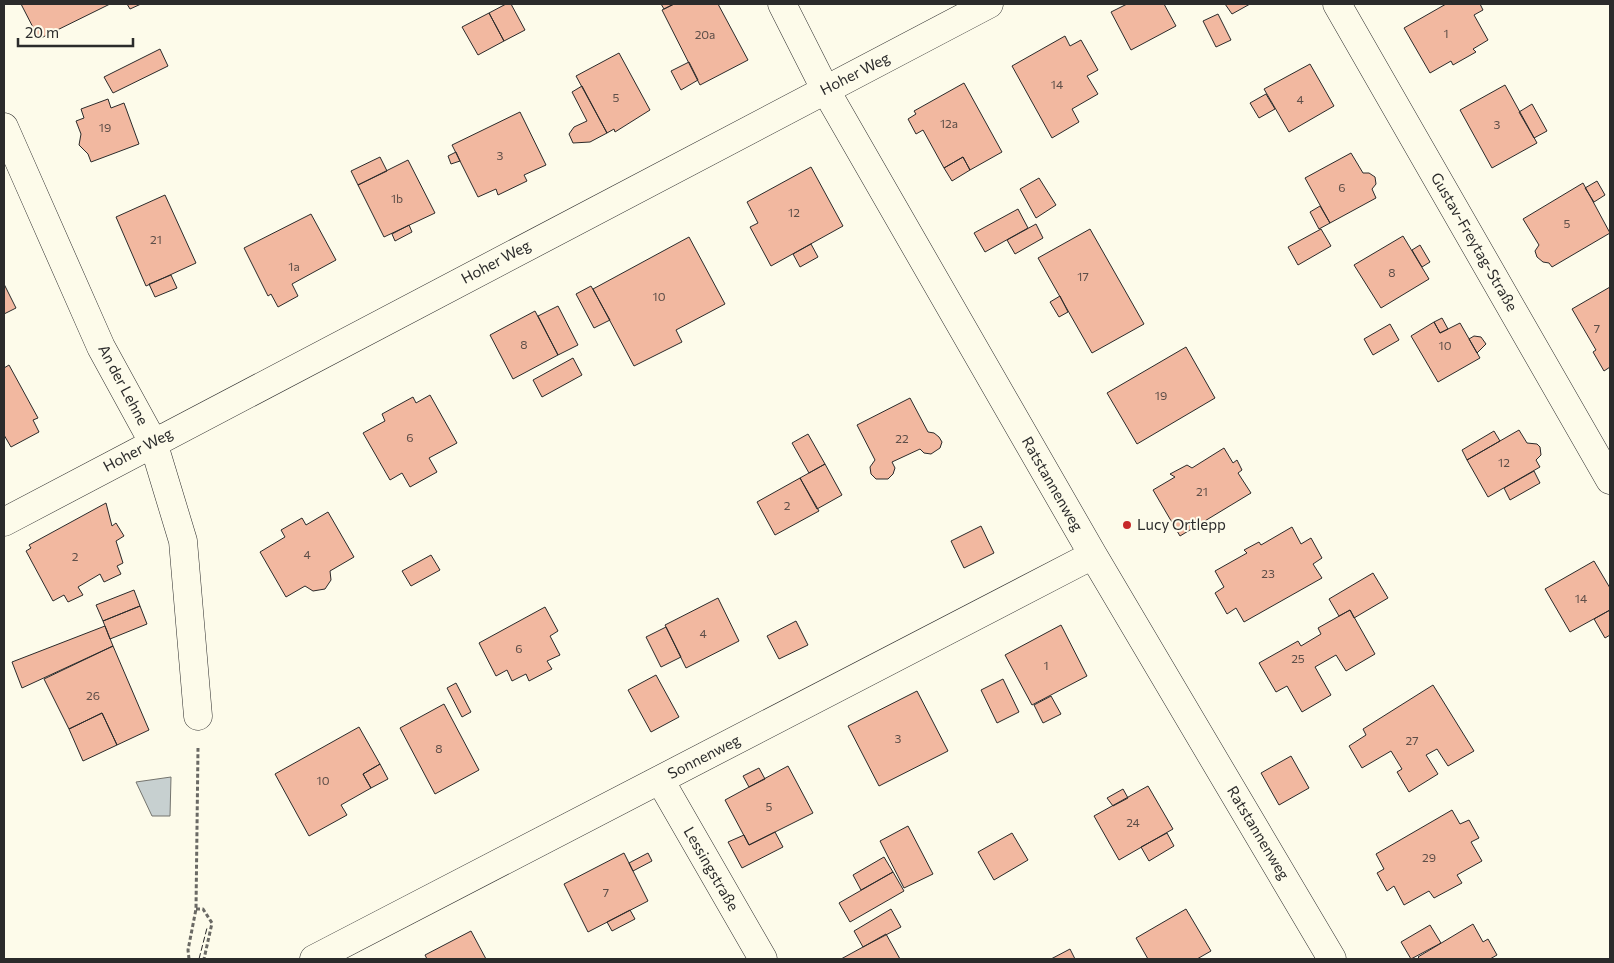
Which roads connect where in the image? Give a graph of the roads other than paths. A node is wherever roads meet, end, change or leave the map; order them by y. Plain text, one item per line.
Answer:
1 (782, 4) edge
2 (990, 4) edge
3 (1337, 4) edge
4 (824, 89) junction
5 (4, 126) edge
6 (154, 442) junction
7 (1610, 480) edge
8 (4, 522) edge
9 (1093, 555) junction
10 (198, 716) road end
11 (660, 780) junction
12 (314, 959) edge
13 (763, 959) edge
14 (1332, 959) edge

1 - 4 street, Ratstannenweg
2 - 4 street, Hoher Weg
3 - 7 street, Gustav-Freytag-Straße
4 - 6 street, Hoher Weg
4 - 9 street, Ratstannenweg
5 - 6 street, An der Lehne
6 - 8 street, Hoher Weg
6 - 10 street, An der Lehne
9 - 11 street, Sonnenweg
9 - 14 street, Ratstannenweg
11 - 12 street, Sonnenweg
11 - 13 street, Lessingstraße

